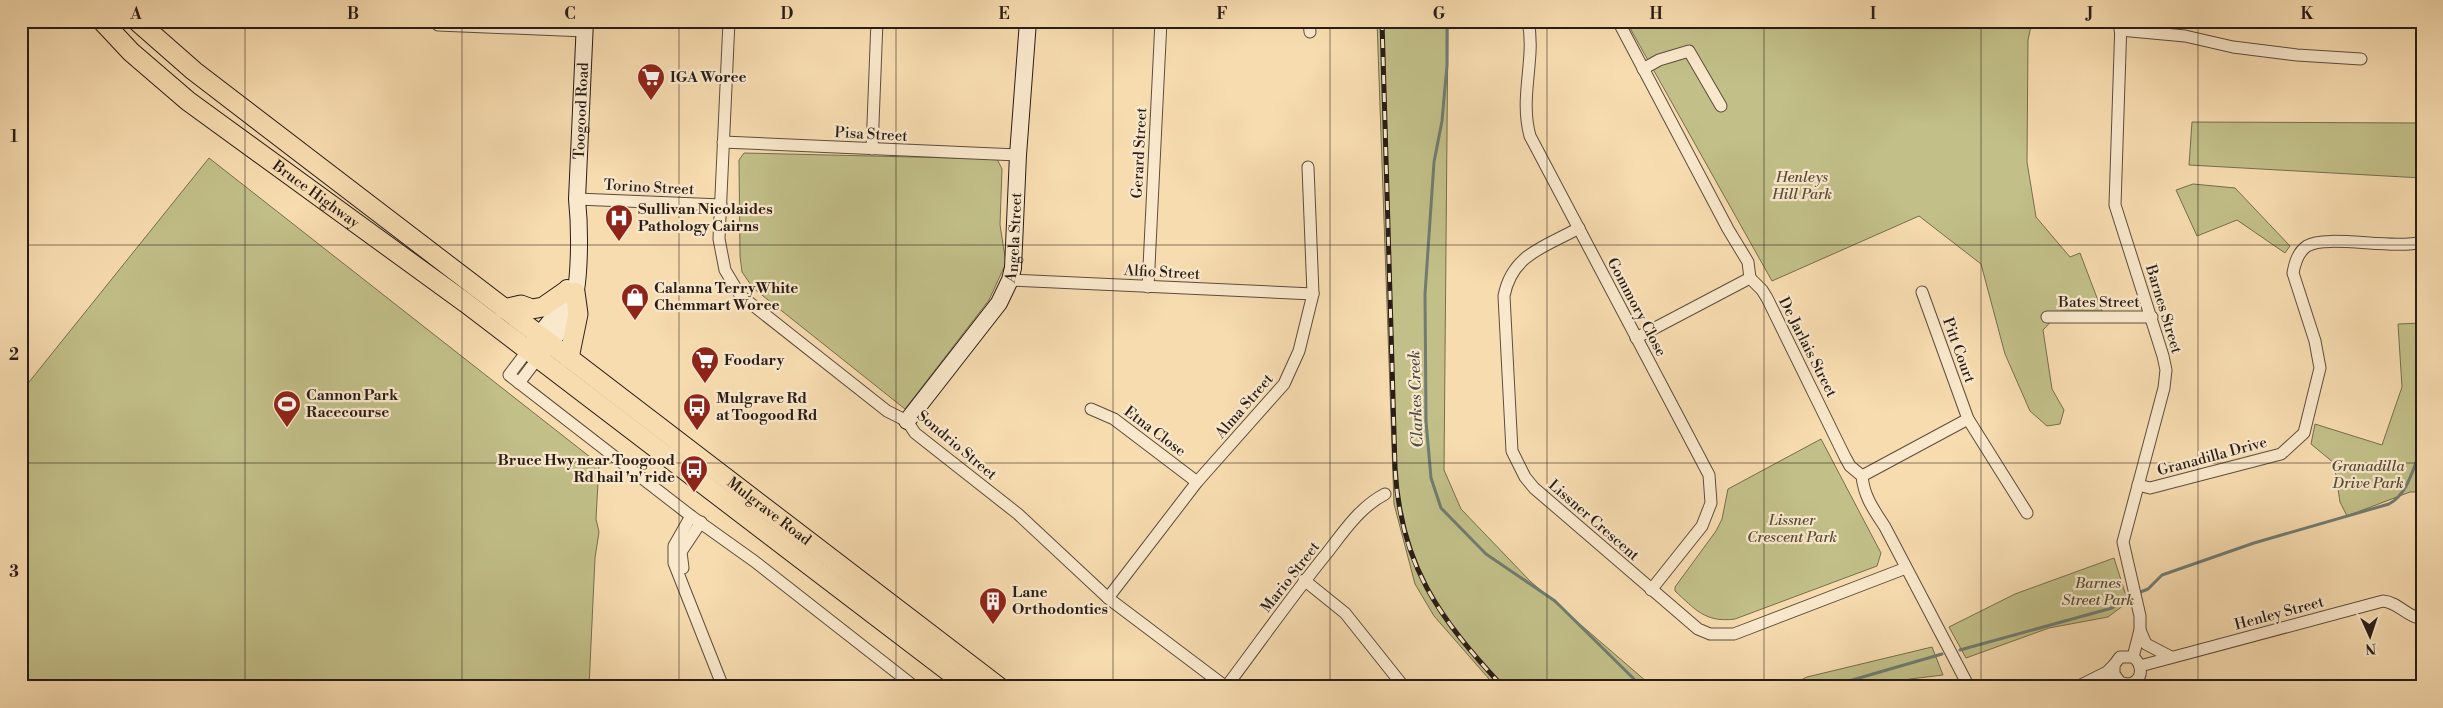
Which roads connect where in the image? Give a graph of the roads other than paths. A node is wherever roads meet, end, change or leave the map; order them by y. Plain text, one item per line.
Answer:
1 (102, 21) edge
2 (137, 21) edge
3 (730, 21) edge
4 (877, 21) edge
5 (1028, 21) edge
6 (1161, 21) edge
7 (1528, 21) edge
8 (1618, 21) edge
9 (438, 24) dead end
10 (585, 26) edge
11 (2121, 26) edge
12 (2361, 59) dead end
13 (1642, 69) junction
14 (1721, 106) dead end
15 (723, 142) junction
16 (872, 149) junction
17 (1018, 155) junction
18 (1308, 167) dead end
19 (577, 199) junction
20 (721, 206) junction
21 (1579, 228) junction
22 (2422, 242) edge
23 (1750, 278) junction
24 (1010, 280) junction
25 (1148, 287) junction
26 (570, 291) junction
27 (1922, 292) dead end
28 (1313, 294) junction
29 (504, 309) junction
30 (2047, 317) dead end
31 (2152, 317) junction
32 (1636, 338) junction
33 (539, 347) junction
34 (569, 358) junction
35 (519, 382) junction
36 (1091, 410) dead end
37 (1968, 419) junction
38 (907, 421) junction
39 (1862, 476) junction
40 (1197, 482) junction
41 (2138, 485) junction
42 (1386, 494) dead end
43 (2027, 513) dead end
44 (696, 519) junction
45 (1906, 568) junction
46 (1304, 580) junction
47 (1652, 590) junction
48 (1108, 598) junction
49 (2422, 619) edge
50 (2140, 630) junction
51 (2171, 657) junction
52 (2136, 661) junction
53 (2114, 665) junction
54 (2120, 682) junction
55 (2134, 685) edge
56 (723, 687) edge
57 (915, 687) edge
58 (969, 687) edge
59 (999, 687) edge
60 (1226, 687) edge
61 (1404, 687) edge
62 (1969, 687) edge
63 (2077, 687) edge
64 (2090, 687) edge

1 - 33 main road, Bruce Highway
2 - 29 main road, Bruce Highway
3 - 15 street, Sondrio Street
4 - 16 street
5 - 17 street, Angela Street
6 - 25 street, Gerard Street
7 - 21 street, Gommory Close
8 - 13 street, De Jarlais Street
9 - 10 street
10 - 19 street, Toogood Road
11 - 12 street
11 - 31 street, Barnes Street
13 - 14 street
13 - 23 street, De Jarlais Street
15 - 16 street, Pisa Street
15 - 20 street, Sondrio Street
16 - 17 street, Pisa Street
17 - 24 street, Angela Street
18 - 28 street, Alma Street
19 - 20 street, Torino Street
19 - 26 street, Toogood Road
20 - 38 street, Sondrio Street
21 - 32 street, Gommory Close
21 - 47 street, Lissner Crescent
22 - 41 street, Granadilla Drive
23 - 32 street
23 - 39 street, De Jarlais Street
24 - 25 street, Alfio Street
24 - 38 street, Angela Street
25 - 28 street, Alfio Street
26 - 29 main road
26 - 33 street, Toogood Road
26 - 34 main road
27 - 37 street, Pitt Court
28 - 40 street, Alma Street
29 - 33 main road, Bruce Highway
30 - 31 street, Bates Street
31 - 41 street, Barnes Street
32 - 47 street, Gommory Close
33 - 34 main road, Mulgrave Road
33 - 35 street
33 - 35 street
33 - 58 main road, Mulgrave Road
34 - 59 main road, Mulgrave Road
35 - 44 street
36 - 40 street, Etna Close
37 - 39 street
37 - 43 street, Pitt Court
38 - 48 street, Sondrio Street
39 - 45 street, De Jarlais Street
40 - 48 street, Alma Street
41 - 50 street, Barnes Street
42 - 46 street, Mario Street
44 - 56 street
44 - 57 street
45 - 47 street, Lissner Crescent
45 - 62 street, De Jarlais Street
46 - 60 street, Mario Street
46 - 61 street
48 - 60 street, Sondrio Street
49 - 51 street, Henley Street
50 - 51 street
50 - 52 street, Barnes Street
51 - 52 street, Henley Street
52 - 53 street
52 - 55 street
53 - 54 street
53 - 63 street
54 - 55 street
54 - 64 street

